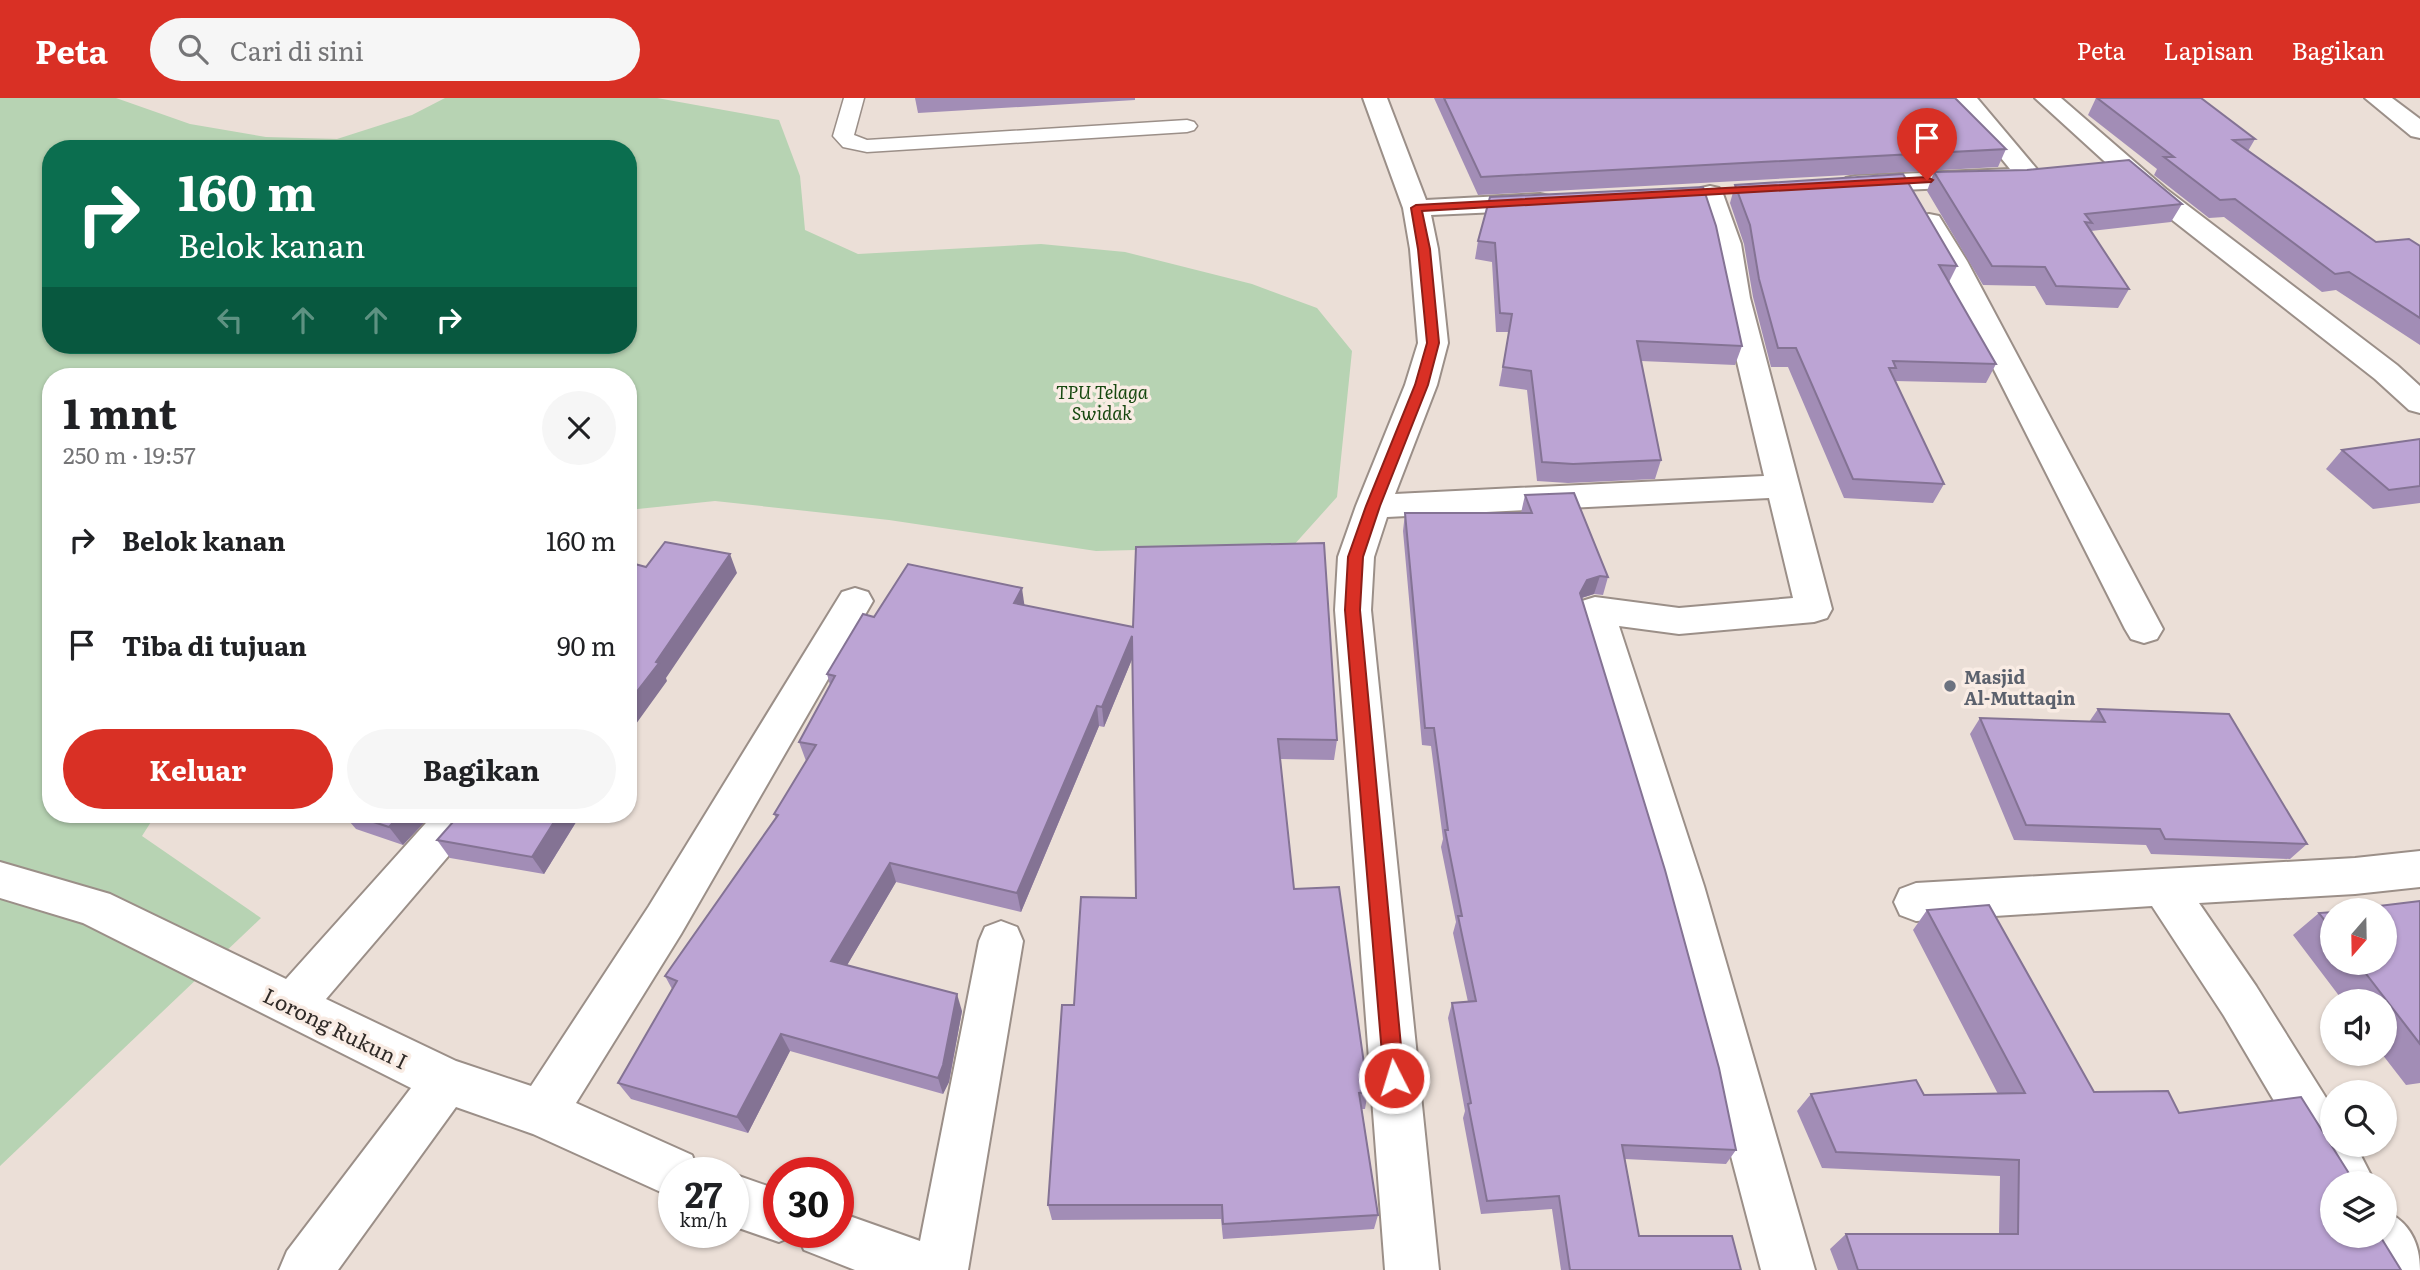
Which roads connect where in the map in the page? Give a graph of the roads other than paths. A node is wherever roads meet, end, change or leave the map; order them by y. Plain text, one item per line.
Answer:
1 (853, 98) edge
2 (1374, 98) edge
3 (1964, 98) edge
4 (2047, 98) edge
5 (2377, 98) edge
6 (1187, 126) dead end
7 (2420, 131) edge
8 (1905, 181) junction
9 (1835, 186) edge
10 (1710, 194) dead end
11 (1563, 201) edge
12 (1416, 208) junction
13 (2420, 366) edge
14 (2386, 372) junction
15 (2420, 403) edge
16 (1782, 486) junction
17 (1373, 506) junction
18 (855, 601) dead end
19 (2144, 629) dead end
20 (451, 823) edge
21 (2420, 869) edge
22 (0, 880) edge
23 (2163, 887) junction
24 (1916, 902) dead end
25 (1001, 941) dead end
26 (291, 1006) junction
27 (446, 1081) junction
28 (542, 1113) junction
29 (658, 1166) edge
30 (2343, 1171) edge
31 (854, 1244) edge
32 (2389, 1248) edge
33 (306, 1270) edge
34 (927, 1270) edge
35 (941, 1270) edge
36 (1412, 1270) edge
37 (1788, 1270) edge
38 (2402, 1270) edge

1 - 6 lane
2 - 12 street
3 - 8 street
4 - 14 street
5 - 7 street
8 - 9 street
8 - 19 street
10 - 16 street
11 - 12 street
12 - 17 street
13 - 14 street
14 - 15 street
16 - 17 street
16 - 37 street
17 - 36 street
18 - 28 street
20 - 26 street
21 - 23 street
22 - 26 street, Lorong Rukun I
23 - 24 street
23 - 30 street
25 - 35 street
26 - 27 street, Lorong Rukun I
27 - 28 street, Lorong Rukun I
27 - 33 street
28 - 29 street, Lorong Rukun I
31 - 34 street
32 - 38 street

